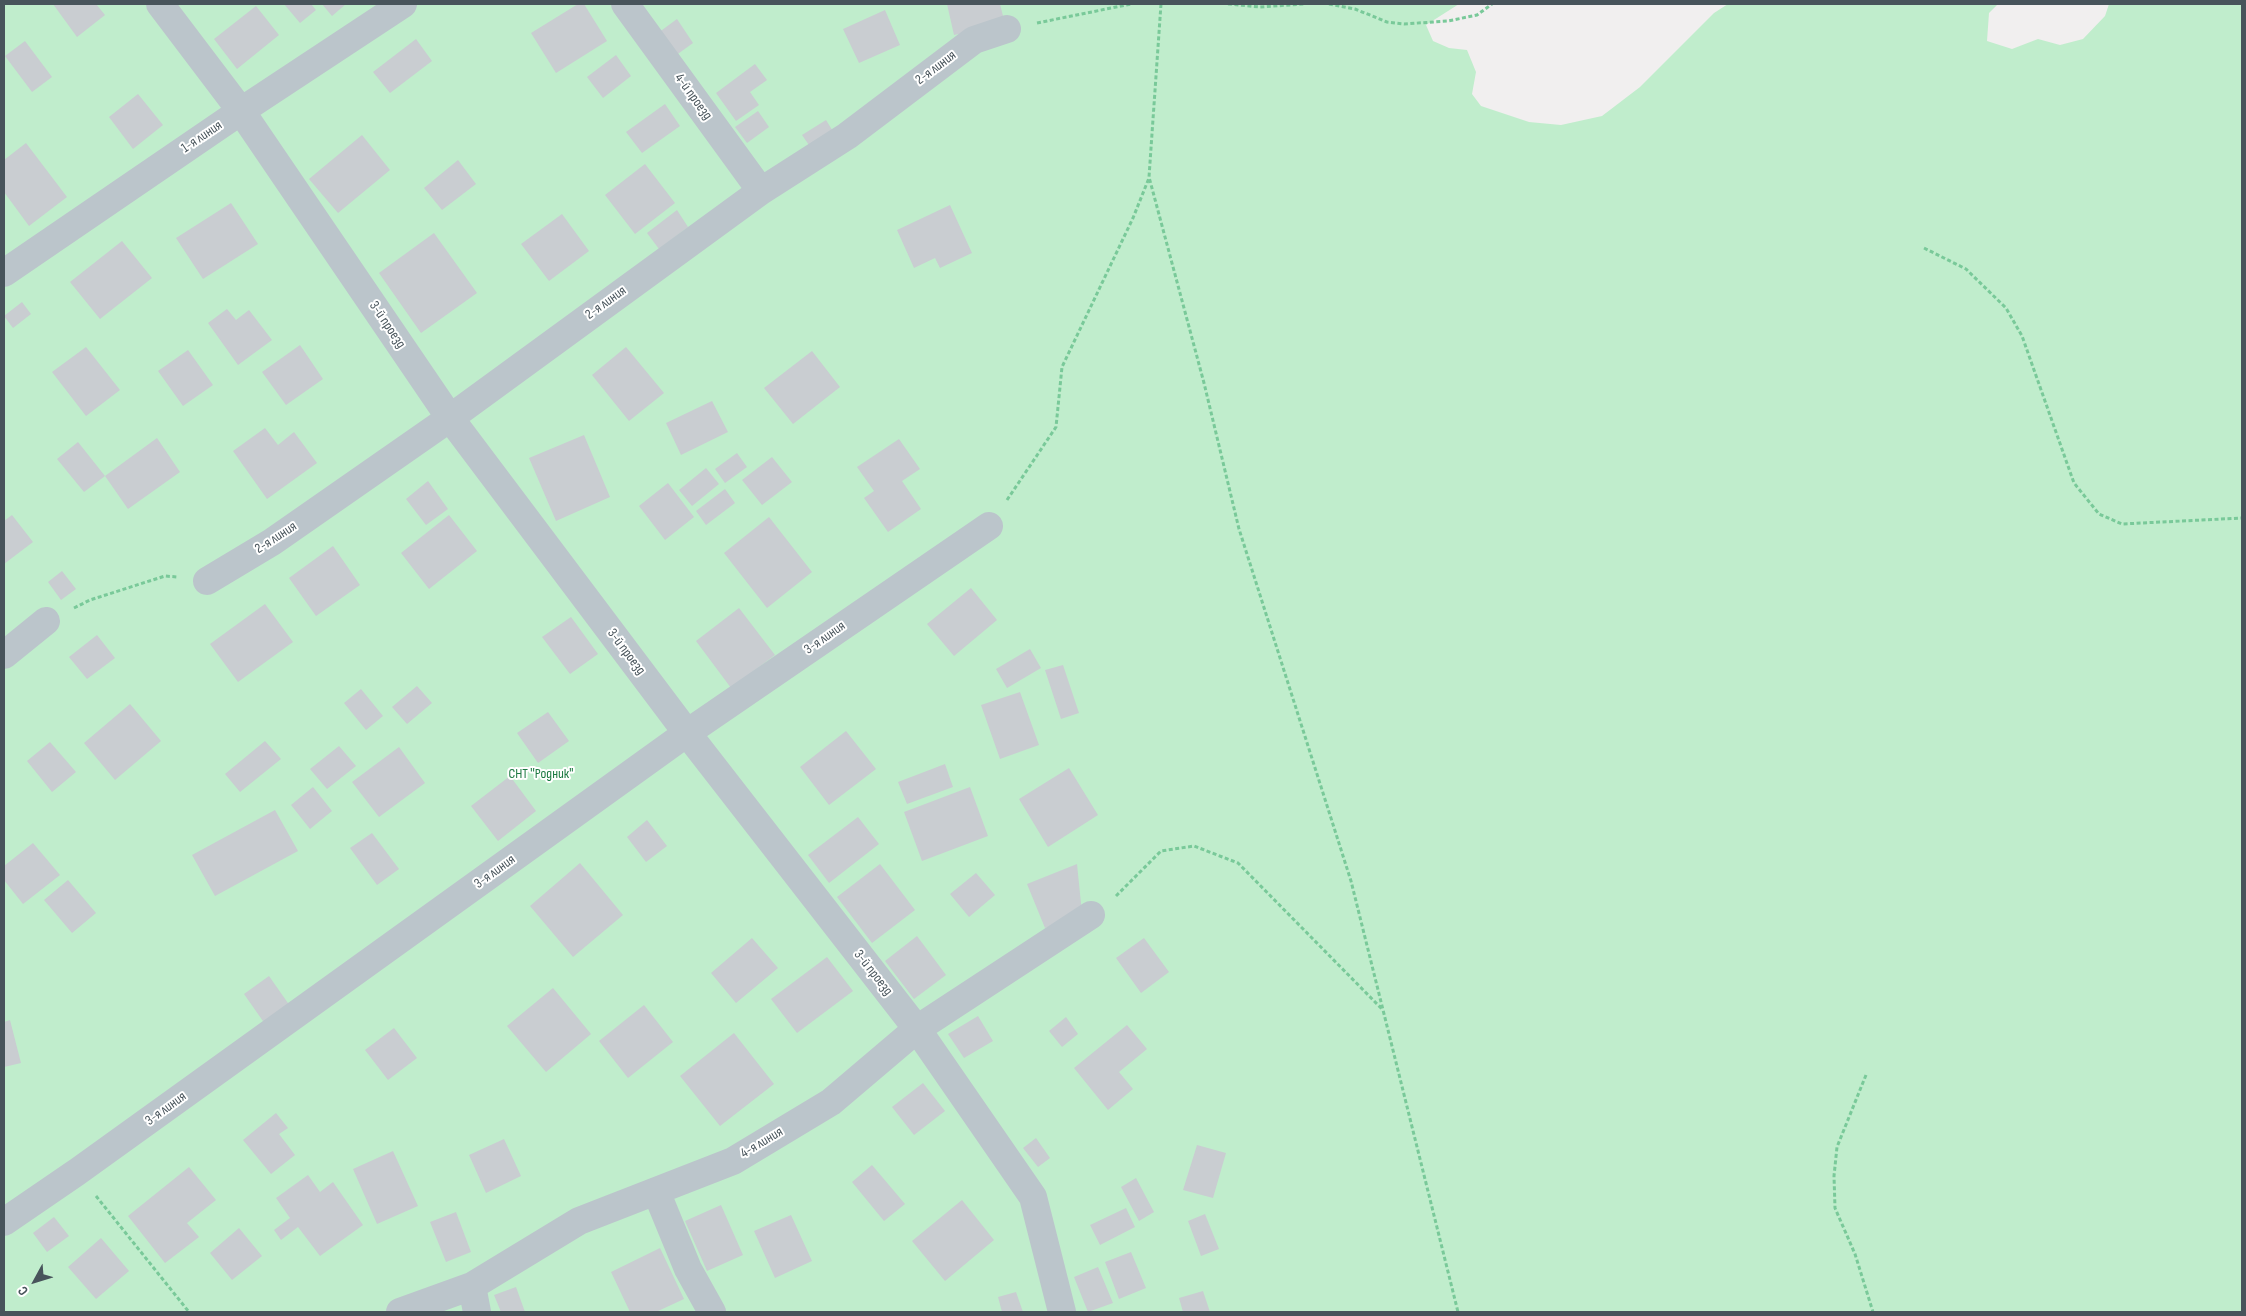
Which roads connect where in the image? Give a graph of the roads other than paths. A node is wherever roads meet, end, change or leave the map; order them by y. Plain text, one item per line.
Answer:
1 (160, 4) edge
2 (403, 4) edge
3 (625, 4) edge
4 (1007, 29) road end
5 (241, 111) junction
6 (761, 191) junction
7 (4, 273) edge
8 (450, 418) junction
9 (989, 526) road end
10 (207, 580) road end
11 (46, 621) road end
12 (4, 655) edge
13 (687, 733) junction
14 (1091, 915) road end
15 (917, 1029) junction
16 (656, 1191) junction
17 (4, 1222) edge
18 (474, 1299) edge
19 (400, 1312) edge
20 (712, 1312) edge
21 (1062, 1312) edge

1 - 5 street, 3-й проезд
2 - 5 street, 1-я линия
3 - 6 street, 4-й проезд
4 - 6 street, 2-я линия
5 - 7 street, 1-я линия
5 - 8 street, 3-й проезд
6 - 8 street, 2-я линия
8 - 10 street, 2-я линия
8 - 13 street, 3-й проезд
9 - 13 street, 3-я линия
11 - 12 street
13 - 15 street, 3-й проезд
13 - 17 street, 3-я линия
14 - 15 street, 4-я линия
15 - 16 street, 4-я линия
15 - 21 street, 3-й проезд
16 - 18 street, 4-я линия
16 - 20 street
18 - 19 street, 4-я линия

